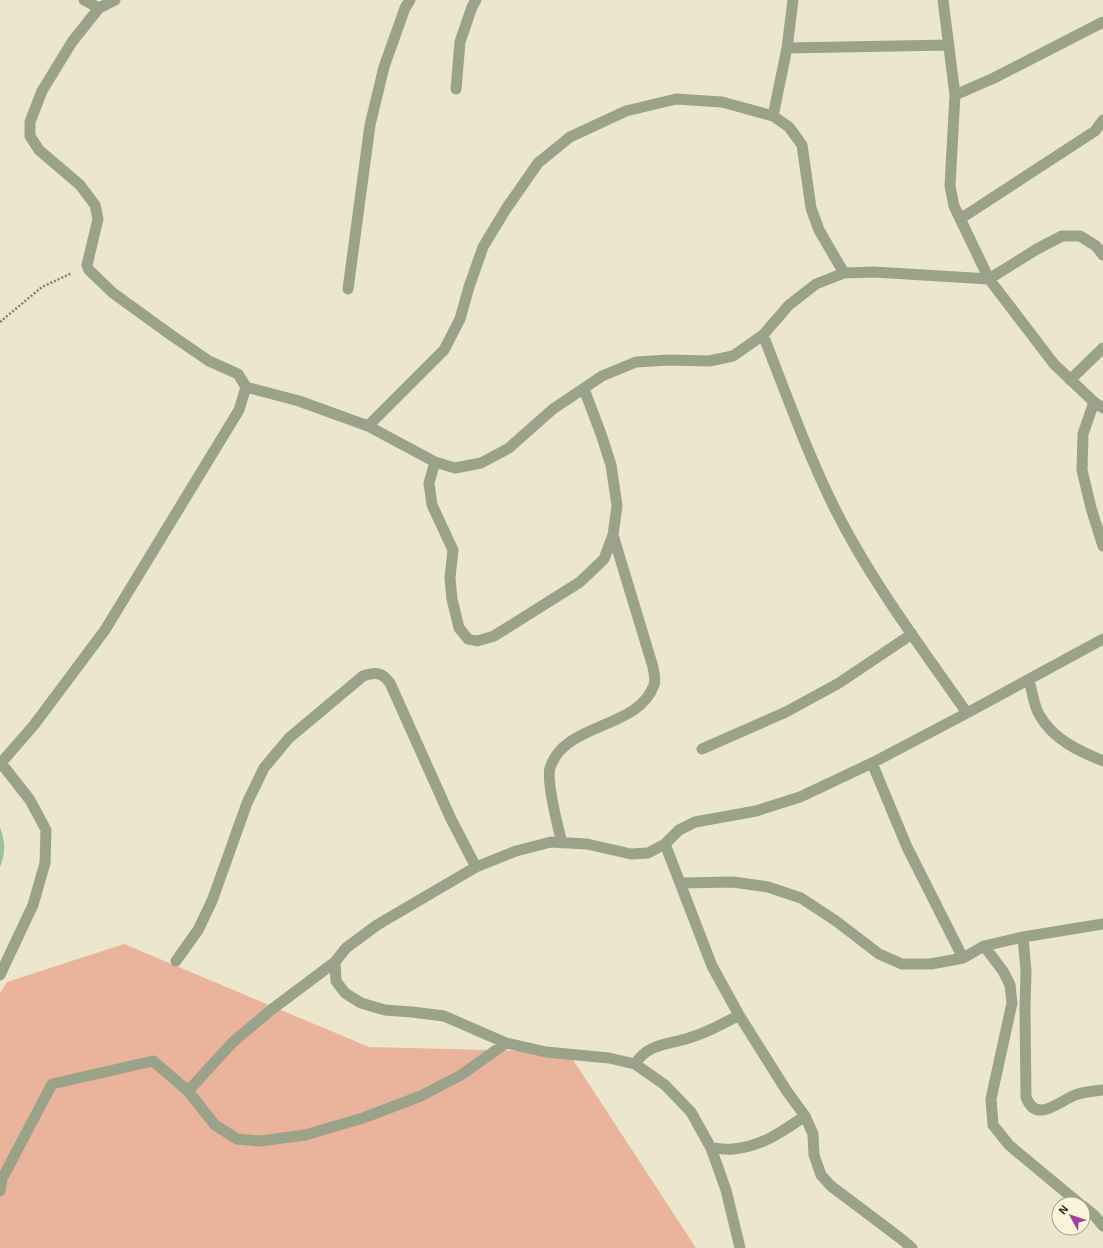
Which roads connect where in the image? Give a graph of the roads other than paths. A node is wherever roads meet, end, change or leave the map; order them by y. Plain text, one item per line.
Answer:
1 (84, 0) edge
2 (115, 0) edge
3 (410, 0) edge
4 (476, 0) edge
5 (793, 0) edge
6 (944, 0) edge
7 (99, 8) junction
8 (1103, 22) edge
9 (949, 45) junction
10 (787, 48) junction
11 (456, 89) dead end
12 (955, 94) junction
13 (773, 116) junction
14 (1103, 120) edge
15 (960, 219) junction
16 (1103, 255) edge
17 (844, 273) junction
18 (989, 279) junction
19 (348, 288) dead end
20 (763, 335) junction
21 (1103, 348) edge
22 (1070, 380) junction
23 (246, 387) junction
24 (584, 389) junction
25 (1099, 405) edge
26 (368, 426) junction
27 (435, 462) junction
28 (614, 535) junction
29 (1103, 546) edge
30 (912, 634) junction
31 (1103, 639) edge
32 (1029, 680) junction
33 (967, 714) junction
34 (702, 749) dead end
35 (1103, 761) edge
36 (0, 763) edge
37 (872, 763) junction
38 (562, 843) junction
39 (664, 844) junction
40 (476, 867) junction
41 (680, 883) junction
42 (1103, 924) edge
43 (1023, 937) junction
44 (984, 946) junction
45 (963, 958) junction
46 (176, 961) dead end
47 (335, 962) junction
48 (0, 975) edge
49 (739, 1015) junction
50 (506, 1043) junction
51 (635, 1064) junction
52 (1103, 1090) edge
53 (188, 1091) junction
54 (805, 1116) junction
55 (711, 1148) junction
56 (0, 1191) edge
57 (1070, 1196) edge
58 (1091, 1212) edge
59 (1103, 1226) edge
60 (740, 1248) edge
61 (912, 1248) edge

1 - 7 street
2 - 7 street
3 - 19 street
4 - 11 street
5 - 10 street
6 - 9 street
7 - 23 street
8 - 12 street
9 - 10 street
9 - 12 street
10 - 13 street
12 - 15 street
13 - 17 street
13 - 26 street
14 - 15 street
15 - 18 street
16 - 18 street
17 - 18 street
17 - 20 street
18 - 22 street
20 - 24 street
20 - 30 street
21 - 22 street
22 - 25 street
23 - 26 street
23 - 36 street
24 - 27 street
24 - 28 street
25 - 29 street
26 - 27 street
27 - 28 street
28 - 38 street
30 - 33 street
30 - 34 street
31 - 32 street
32 - 33 street
32 - 35 street
33 - 37 street
36 - 48 street
37 - 39 street
37 - 45 street
38 - 39 street
38 - 40 street
39 - 41 street
40 - 46 street
40 - 47 street
41 - 45 street
41 - 49 street
42 - 43 street
43 - 44 street
43 - 52 street
44 - 45 street
44 - 57 street
47 - 50 street
47 - 53 street
49 - 51 street
49 - 54 street
50 - 51 street
50 - 53 street
51 - 55 street
53 - 56 street
54 - 55 street
54 - 61 street
55 - 60 street
58 - 59 street

